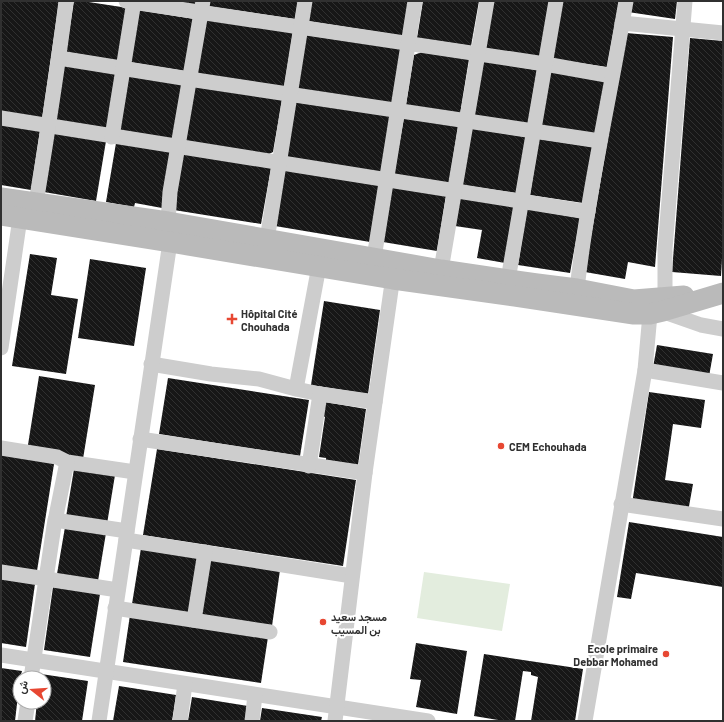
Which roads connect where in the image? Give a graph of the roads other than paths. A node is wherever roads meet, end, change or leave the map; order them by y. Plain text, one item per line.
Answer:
1 (66, 1) edge
2 (305, 1) edge
3 (415, 1) edge
4 (486, 1) edge
5 (556, 1) edge
6 (626, 1) edge
7 (685, 1) edge
8 (131, 2) edge
9 (202, 7) edge
10 (622, 23) junction
11 (301, 27) junction
12 (683, 29) junction
13 (723, 33) edge
14 (408, 44) junction
15 (477, 54) junction
16 (59, 58) junction
17 (545, 64) junction
18 (123, 68) junction
19 (612, 76) junction
20 (190, 79) junction
21 (290, 94) junction
22 (397, 111) junction
23 (1, 118) edge
24 (465, 121) junction
25 (47, 126) junction
26 (534, 131) junction
27 (112, 137) junction
28 (600, 141) junction
29 (178, 147) junction
30 (279, 163) junction
31 (387, 179) junction
32 (454, 190) junction
33 (1, 198) edge
34 (522, 201) junction
35 (36, 203) junction
36 (588, 212) junction
37 (11, 217) edge
38 (169, 232) junction
39 (267, 240) junction
40 (374, 258) junction
41 (320, 266) junction
42 (394, 270) junction
43 (441, 270) junction
44 (508, 280) junction
45 (577, 289) junction
46 (719, 294) edge
47 (659, 308) junction
48 (4, 311) edge
49 (723, 328) edge
50 (1, 348) edge
51 (151, 364) junction
52 (645, 370) junction
53 (723, 383) edge
54 (296, 389) junction
55 (320, 394) junction
56 (375, 402) junction
57 (140, 439) junction
58 (1, 448) edge
59 (67, 462) junction
60 (309, 466) junction
61 (135, 472) junction
62 (365, 473) junction
63 (621, 504) junction
64 (723, 519) edge
65 (55, 520) junction
66 (127, 535) junction
67 (204, 552) junction
68 (1, 572) edge
69 (352, 576) junction
70 (46, 580) junction
71 (118, 590) junction
72 (115, 608) junction
73 (194, 620) junction
74 (270, 632) dead end
75 (1, 655) edge
76 (34, 661) junction
77 (32, 670) edge
78 (106, 672) junction
79 (185, 684) junction
80 (256, 695) junction
81 (27, 710) edge
82 (336, 714) edge
83 (25, 721) edge
84 (99, 721) edge
85 (180, 721) edge
86 (252, 721) edge
87 (428, 721) edge
88 (585, 721) edge

1 - 16 street
2 - 11 street
3 - 14 street
4 - 15 street
5 - 17 street
6 - 10 street
7 - 12 street
8 - 9 street
8 - 18 street
9 - 11 street
9 - 20 street
10 - 12 street
10 - 19 street
11 - 14 street
11 - 21 street
12 - 13 street
12 - 47 street
14 - 15 street
14 - 22 street
15 - 17 street
15 - 24 street
16 - 18 street
16 - 25 street
17 - 19 street
17 - 26 street
18 - 20 street
18 - 27 street
19 - 28 street
20 - 21 street
20 - 29 street
21 - 22 street
21 - 30 street
22 - 24 street
22 - 31 street
23 - 25 street
24 - 26 street
24 - 32 street
25 - 27 street
25 - 35 street
26 - 28 street
26 - 34 street
27 - 29 street
28 - 36 street
29 - 30 street
29 - 38 street
30 - 31 street
30 - 39 street
31 - 32 street
31 - 40 street
32 - 34 street
32 - 43 street
33 - 35 street
34 - 36 street
34 - 44 street
35 - 38 street
36 - 45 street
37 - 38 street
37 - 48 street
38 - 39 street
38 - 41 street
38 - 51 street
39 - 40 street
40 - 42 street
41 - 42 street
41 - 54 street
42 - 43 street
42 - 47 street
42 - 56 street
43 - 44 street
44 - 45 street
45 - 47 street
46 - 47 street
47 - 49 street
47 - 52 street
48 - 50 street
51 - 54 street
51 - 57 street
52 - 53 street
52 - 63 street
54 - 55 street
55 - 56 street
55 - 60 street
56 - 62 street
57 - 60 street
57 - 61 street
58 - 59 street
59 - 61 street
59 - 65 street
60 - 62 street
61 - 66 street
62 - 69 street
63 - 64 street
63 - 88 street
65 - 66 street
65 - 70 street
66 - 67 street
66 - 71 street
67 - 69 street
67 - 73 street
68 - 70 street
69 - 82 street
70 - 71 street
70 - 76 street
71 - 72 street
72 - 73 street
72 - 78 street
73 - 74 street
75 - 76 street
76 - 77 street
76 - 78 street
78 - 79 street
78 - 84 street
79 - 80 street
79 - 85 street
80 - 82 street
80 - 86 street
81 - 83 street
82 - 87 street

